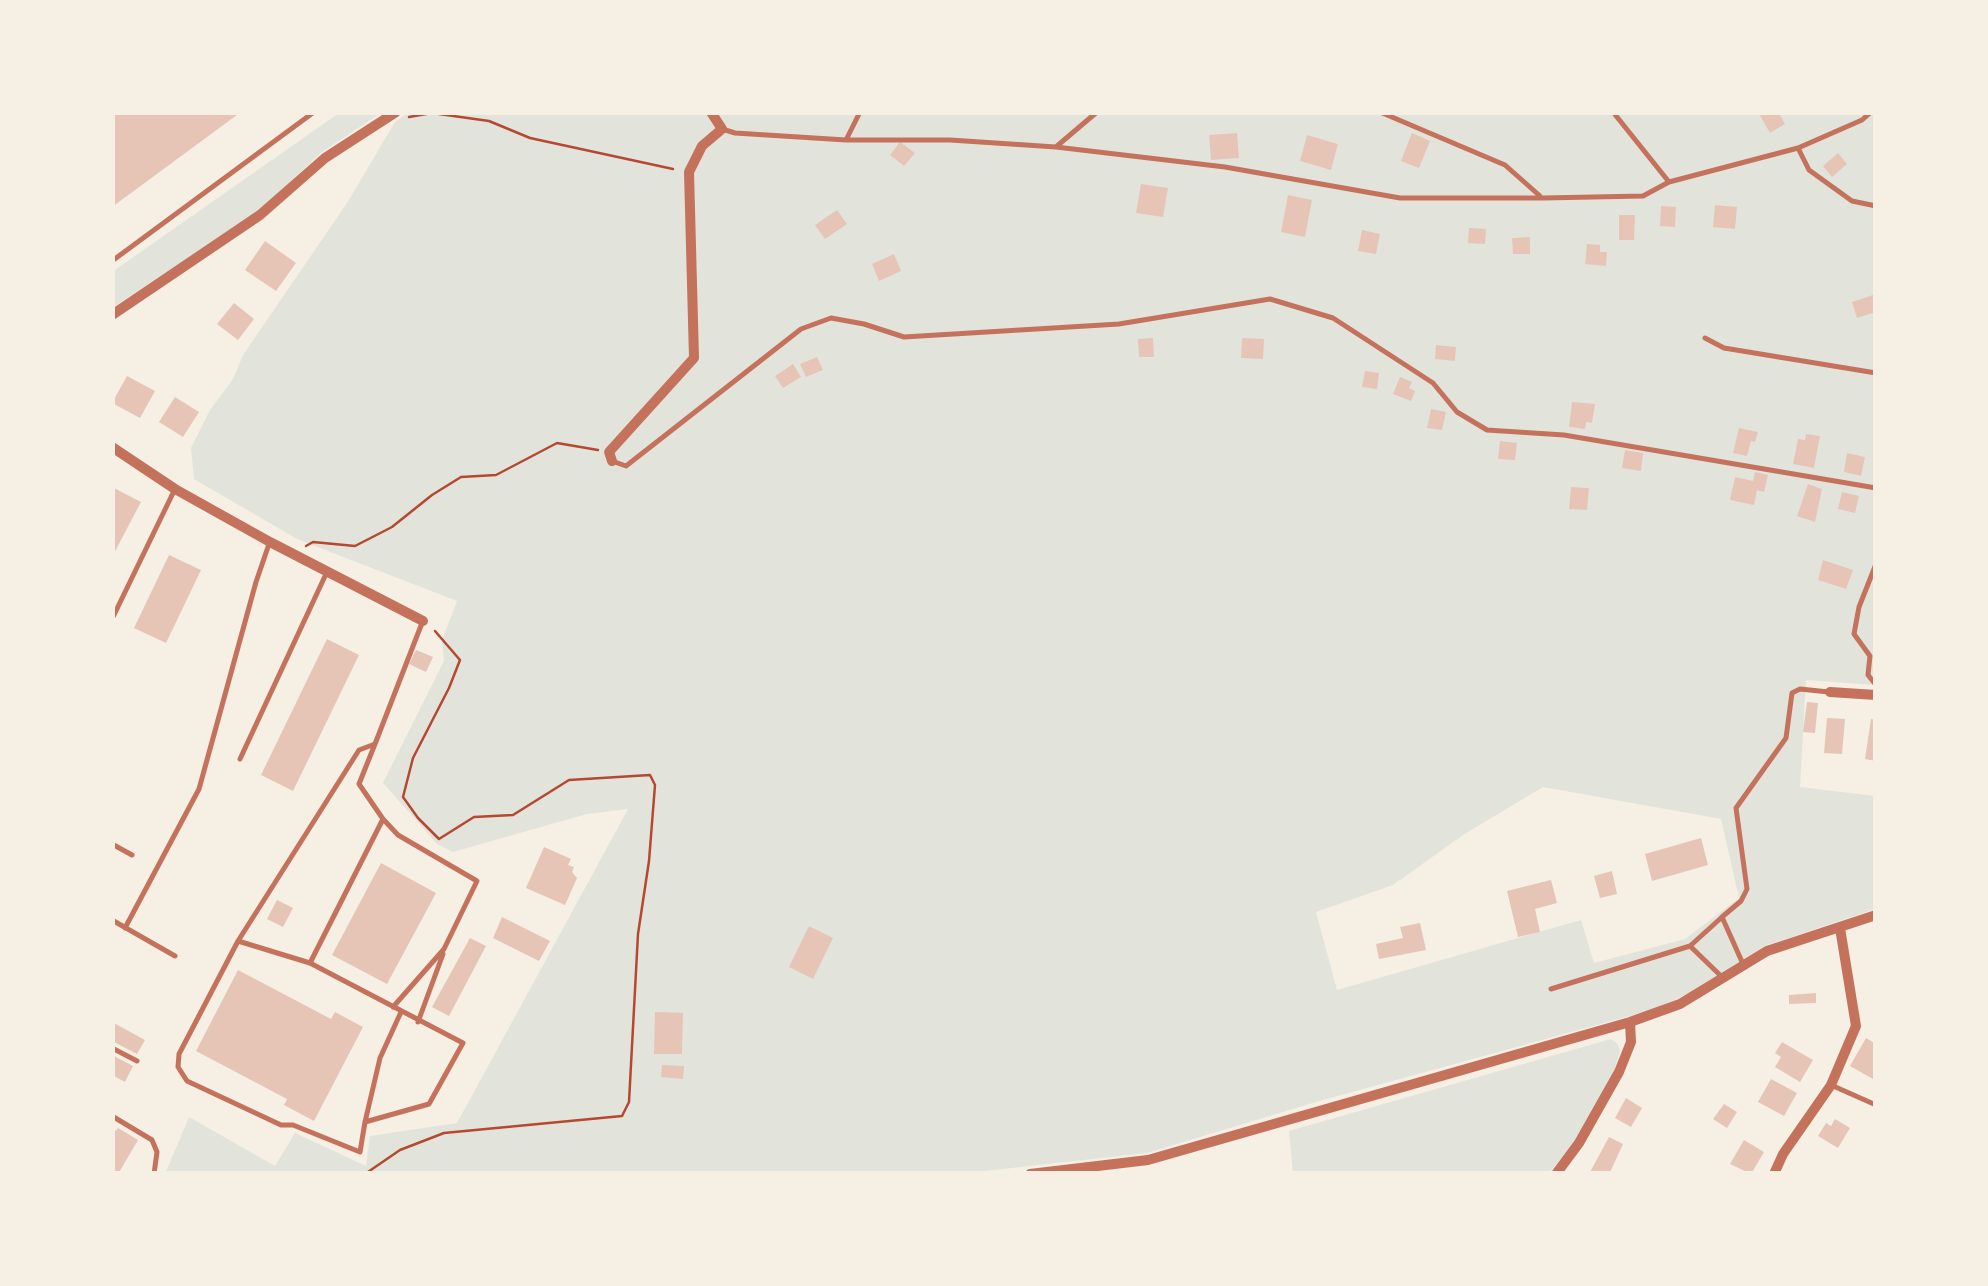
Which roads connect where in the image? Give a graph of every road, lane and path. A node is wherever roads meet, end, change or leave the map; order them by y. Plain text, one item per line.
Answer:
1 (314, 112) edge
2 (396, 112) edge
3 (711, 112) edge
4 (860, 112) edge
5 (1097, 112) edge
6 (1380, 112) edge
7 (1871, 112) edge
8 (1617, 114) edge
9 (386, 120) junction
10 (722, 129) junction
11 (846, 140) junction
12 (1056, 147) junction
13 (1798, 148) junction
14 (690, 172) junction
15 (1669, 182) junction
16 (1543, 198) junction
17 (1876, 206) edge
18 (112, 261) edge
19 (112, 315) edge
20 (1705, 338) dead end
21 (1876, 373) edge
22 (112, 448) edge
23 (611, 456) junction
24 (175, 488) junction
25 (1876, 488) edge
26 (270, 542) junction
27 (292, 554) junction
28 (1876, 564) edge
29 (328, 572) junction
30 (112, 620) edge
31 (423, 620) junction
32 (1876, 686) edge
33 (1830, 692) joint
34 (1876, 695) edge
35 (375, 744) junction
36 (240, 759) dead end
37 (383, 819) junction
38 (112, 844) edge
39 (132, 855) dead end
40 (1876, 915) edge
41 (1722, 918) junction
42 (112, 920) edge
43 (125, 928) junction
44 (1840, 928) junction
45 (238, 941) junction
46 (1690, 946) junction
47 (444, 949) junction
48 (175, 956) dead end
49 (310, 963) junction
50 (1743, 964) junction
51 (1722, 977) junction
52 (1552, 989) dead end
53 (393, 1007) junction
54 (402, 1011) junction
55 (418, 1022) junction
56 (1630, 1022) junction
57 (112, 1048) edge
58 (138, 1061) dead end
59 (1831, 1086) junction
60 (1876, 1105) edge
61 (112, 1116) edge
62 (365, 1122) junction
63 (154, 1174) edge
64 (365, 1174) edge
65 (1030, 1174) edge
66 (1556, 1174) edge
67 (1774, 1174) edge

1 - 18 lane
2 - 9 street
3 - 10 street
4 - 11 lane
5 - 12 lane
6 - 16 lane
7 - 13 lane
8 - 15 lane
9 - 14 path
9 - 19 street
10 - 11 lane
10 - 14 street
11 - 12 lane
12 - 16 lane
13 - 15 lane
13 - 17 lane
14 - 23 street
15 - 16 lane
20 - 21 lane
22 - 24 street
23 - 25 lane
23 - 27 path
24 - 26 street
24 - 30 lane
26 - 27 street
26 - 43 lane
27 - 29 street
28 - 32 lane
29 - 31 street
29 - 36 lane
31 - 35 lane
31 - 64 path
33 - 34 street
33 - 41 lane
35 - 37 lane
35 - 45 lane
37 - 47 lane
37 - 49 lane
38 - 39 lane
40 - 44 street
41 - 46 lane
41 - 50 lane
42 - 43 lane
43 - 48 lane
44 - 50 street
44 - 59 street
45 - 49 lane
45 - 62 lane
46 - 51 lane
46 - 52 lane
47 - 53 lane
47 - 55 lane
49 - 53 lane
50 - 51 street
51 - 56 street
53 - 54 lane
54 - 55 lane
54 - 62 lane
55 - 62 lane
56 - 65 street
56 - 66 street
57 - 58 lane
59 - 60 lane
59 - 67 street
61 - 63 lane

